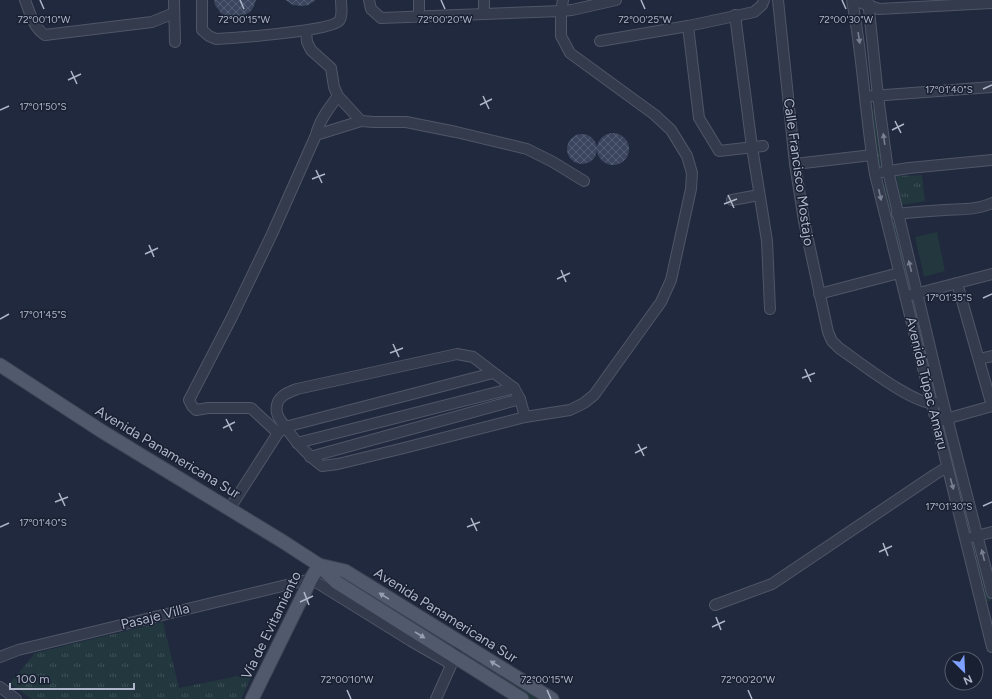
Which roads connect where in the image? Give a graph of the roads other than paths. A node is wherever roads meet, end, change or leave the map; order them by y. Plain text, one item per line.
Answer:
1 (26, 0) edge
2 (174, 0) edge
3 (202, 0) edge
4 (341, 0) edge
5 (369, 0) edge
6 (419, 0) edge
7 (484, 0) edge
8 (564, 0) edge
9 (616, 0) edge
10 (764, 0) edge
11 (778, 0) edge
12 (852, 0) edge
13 (868, 3) edge
14 (992, 3) edge
15 (922, 4) edge
16 (561, 11) junction
17 (174, 13) junction
18 (484, 14) junction
19 (735, 16) junction
20 (419, 17) junction
21 (688, 26) junction
22 (306, 31) junction
23 (600, 41) dead end
24 (175, 42) dead end
25 (992, 86) edge
26 (338, 96) junction
27 (878, 96) junction
28 (865, 97) junction
29 (361, 120) junction
30 (316, 136) junction
31 (763, 146) dead end
32 (752, 147) junction
33 (872, 155) junction
34 (992, 160) edge
35 (795, 164) junction
36 (888, 171) junction
37 (875, 174) junction
38 (584, 181) dead end
39 (760, 195) junction
40 (732, 200) dead end
41 (992, 203) edge
42 (897, 214) junction
43 (899, 273) junction
44 (992, 274) edge
45 (957, 283) junction
46 (917, 293) junction
47 (819, 294) junction
48 (905, 296) junction
49 (770, 309) dead end
50 (992, 356) edge
51 (979, 359) junction
52 (0, 365) edge
53 (493, 373) junction
54 (514, 388) junction
55 (520, 399) junction
56 (943, 402) junction
57 (931, 404) junction
58 (992, 406) edge
59 (525, 417) junction
60 (948, 418) junction
61 (936, 421) junction
62 (282, 430) junction
63 (297, 443) junction
64 (310, 457) junction
65 (948, 467) junction
66 (230, 508) junction
67 (992, 532) edge
68 (978, 536) junction
69 (966, 539) junction
70 (319, 565) junction
71 (311, 579) junction
72 (992, 593) edge
73 (715, 605) dead end
74 (988, 611) edge
75 (461, 643) junction
76 (992, 647) edge
77 (0, 657) edge
78 (452, 661) junction
79 (0, 687) edge
80 (16, 699) edge
81 (252, 699) edge
82 (436, 699) edge
83 (522, 699) edge
84 (552, 699) edge

1 - 17 street
2 - 17 street
3 - 22 street
4 - 22 street
5 - 20 street
6 - 20 street
7 - 18 street
8 - 16 street
9 - 16 street
10 - 19 street
11 - 35 street, Calle Francisco Mostajo
12 - 13 street
12 -> 28 street, Avenida Túpac Amaru
13 - 15 street
13 - 27 street, Avenida Túpac Amaru
14 - 15 street
16 - 18 street
16 - 59 street
17 - 24 street
18 - 20 street
19 - 21 street
19 - 32 street
21 - 23 street
21 - 32 street
22 - 26 street
25 - 27 street
26 - 29 street
26 - 30 street
27 - 28 street
36 -> 27 street, Avenida Túpac Amaru
28 - 33 street, Avenida Túpac Amaru
29 - 30 street
29 - 38 street
30 - 62 street
31 - 32 street
32 - 39 street
33 - 35 street
33 - 37 street, Avenida Túpac Amaru
34 - 36 street
35 - 47 street, Calle Francisco Mostajo
36 - 37 street
36 - 42 street, Avenida Túpac Amaru
37 -> 43 street, Avenida Túpac Amaru
39 - 40 street
39 - 49 street
41 - 42 street
46 -> 42 street, Avenida Túpac Amaru
43 - 47 street
43 - 48 street, Avenida Túpac Amaru
44 - 45 street
45 - 46 street
45 - 51 street
46 - 48 street
46 - 56 street, Avenida Túpac Amaru
47 - 57 street, Calle Francisco Mostajo
48 - 57 street, Avenida Túpac Amaru
50 - 51 street
51 - 58 street
52 - 66 main road, Avenida Panamericana Sur
53 - 54 street
53 - 62 street
53 - 62 street
54 - 55 street
54 - 63 street
55 - 59 street
55 - 64 street
56 - 57 street
56 - 60 street, Avenida Túpac Amaru
57 - 61 street, Avenida Túpac Amaru
58 - 60 street
59 - 64 street
60 - 61 street
60 - 68 street, Avenida Túpac Amaru
61 - 65 street, Avenida Túpac Amaru
62 - 63 street
62 - 66 street
63 - 64 street
65 -> 69 street, Avenida Túpac Amaru
65 - 73 street
66 - 70 main road, Avenida Panamericana Sur
67 - 68 street
68 - 69 street
72 -> 68 street, Avenida Túpac Amaru
69 - 74 street, Avenida Túpac Amaru
70 - 71 main road, Vía de Evitamiento
75 -> 70 main road, Avenida Panamericana Sur
70 -> 78 main road, Avenida Panamericana Sur
71 - 77 street, Pasaje Villa
71 - 78 street, Avenida Panamericana Sur
71 - 81 main road, Vía de Evitamiento
74 - 76 street, Avenida Túpac Amaru
75 - 78 street
84 -> 75 main road, Avenida Panamericana Sur
78 - 82 street
78 - 83 main road, Avenida Panamericana Sur
79 - 80 street

